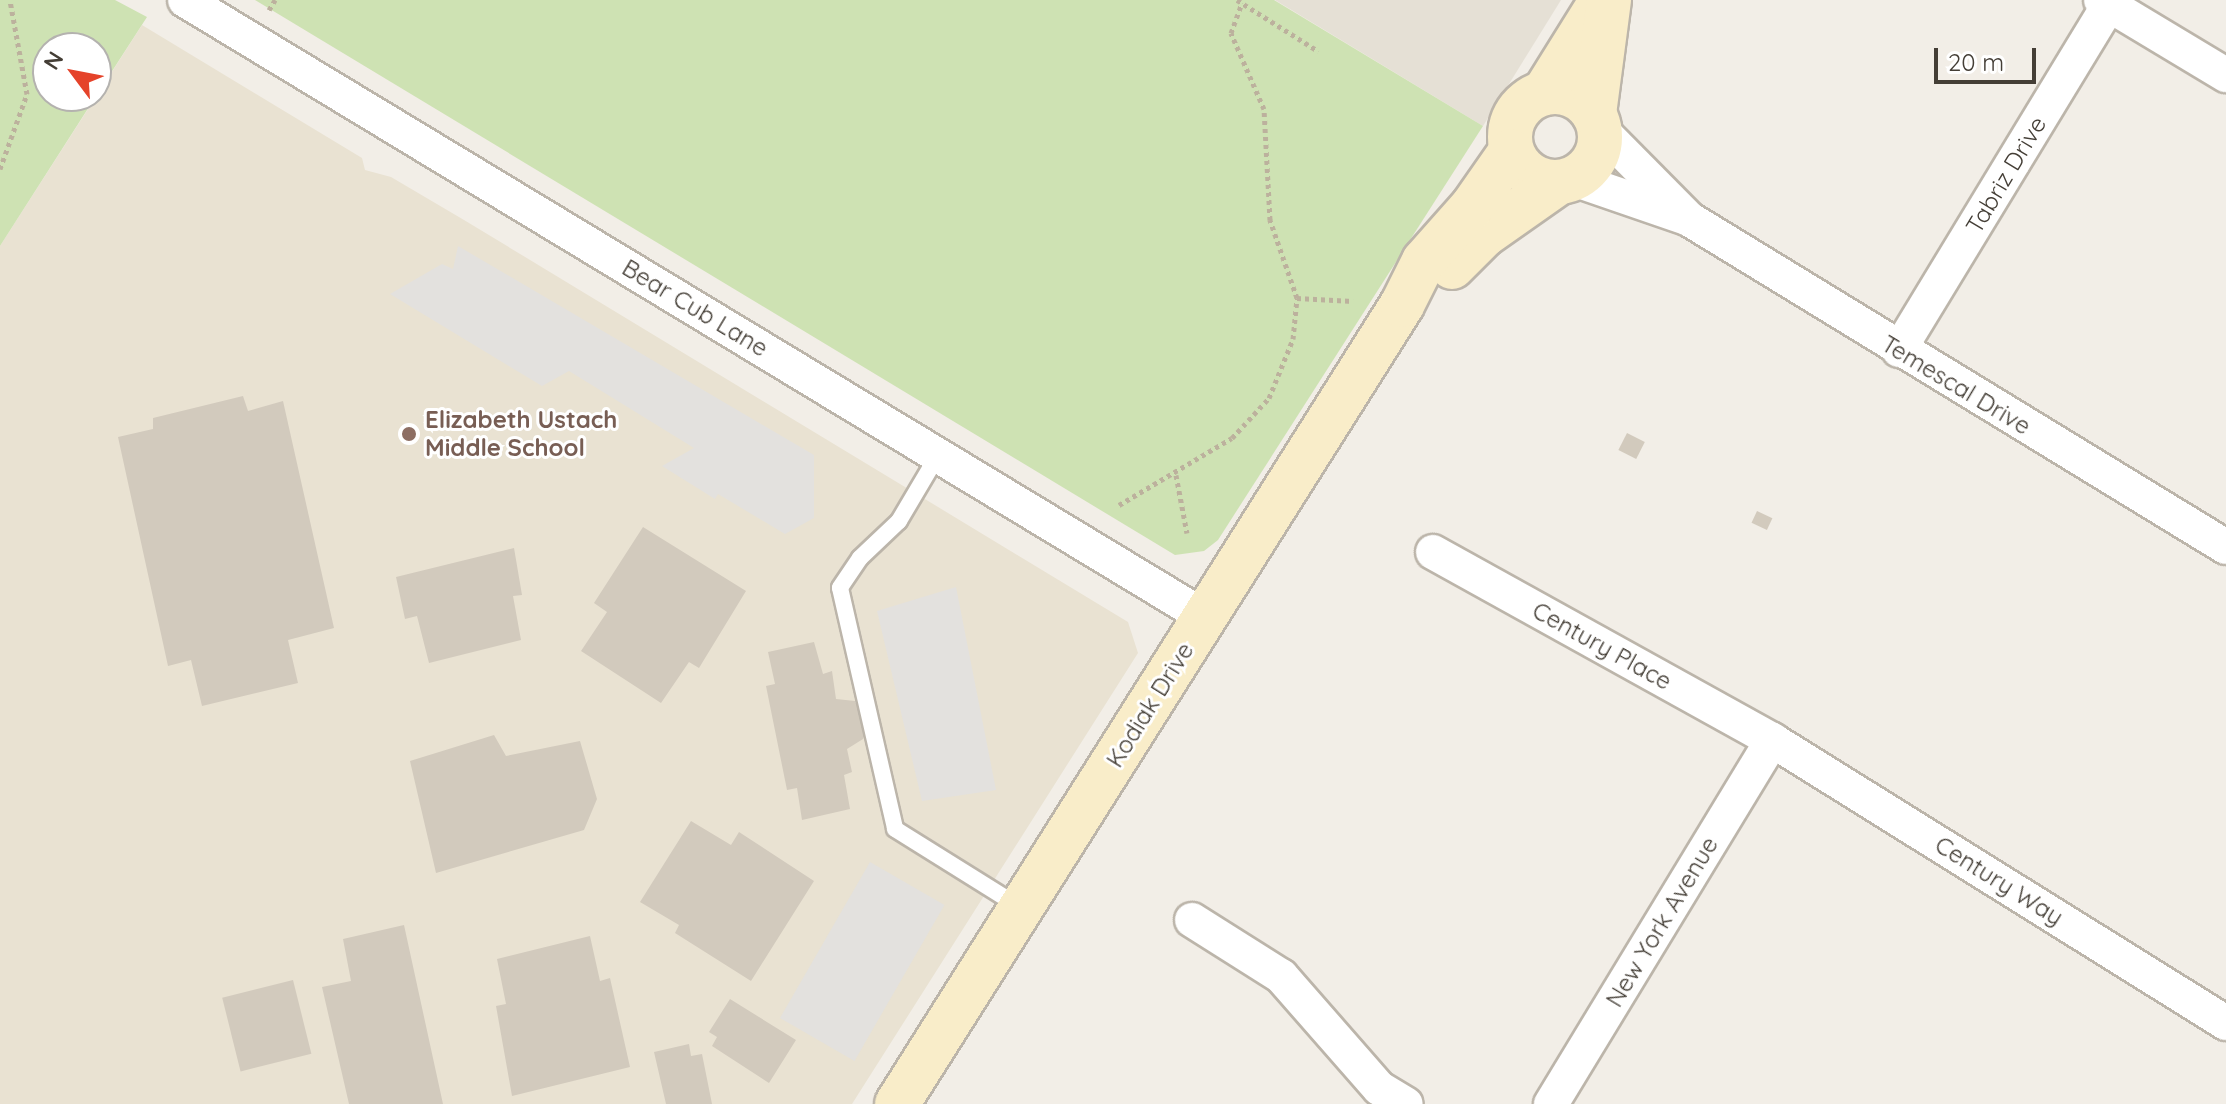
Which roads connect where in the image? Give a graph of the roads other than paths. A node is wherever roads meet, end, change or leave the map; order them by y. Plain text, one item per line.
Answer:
1 (185, 0) edge
2 (1602, 0) edge
3 (1609, 0) edge
4 (2108, 2) edge
5 (2226, 75) edge
6 (1544, 93) junction
7 (1597, 121) junction
8 (1511, 151) junction
9 (1566, 181) junction
10 (1689, 219) junction
11 (1402, 305) junction
12 (1899, 350) junction
13 (938, 455) junction
14 (2226, 547) edge
15 (1433, 552) dead end
16 (1205, 617) junction
17 (1772, 740) junction
18 (1021, 908) junction
19 (1192, 920) dead end
20 (2226, 1023) edge
21 (897, 1104) edge
22 (1406, 1104) edge
23 (1551, 1104) edge

1 - 13 street, Bear Cub Lane
2 - 6 street
3 - 7 street
4 - 5 street
4 - 12 street, Tabriz Drive
6 - 7 street
6 - 8 street
7 - 9 street
7 - 10 street, Temescal Drive
8 - 9 street
8 - 11 street, Kodiak Drive
9 - 10 street, Temescal Drive
9 - 11 street, Kodiak Drive
10 - 12 street, Temescal Drive
11 - 16 street, Kodiak Drive
12 - 14 street, Temescal Drive
13 - 16 street, Bear Cub Lane
13 - 18 lane
15 - 17 street, Century Place
16 - 18 street, Kodiak Drive
17 - 20 street, Century Way
17 - 23 street, New York Avenue
18 - 21 street, Kodiak Drive
19 - 22 street

